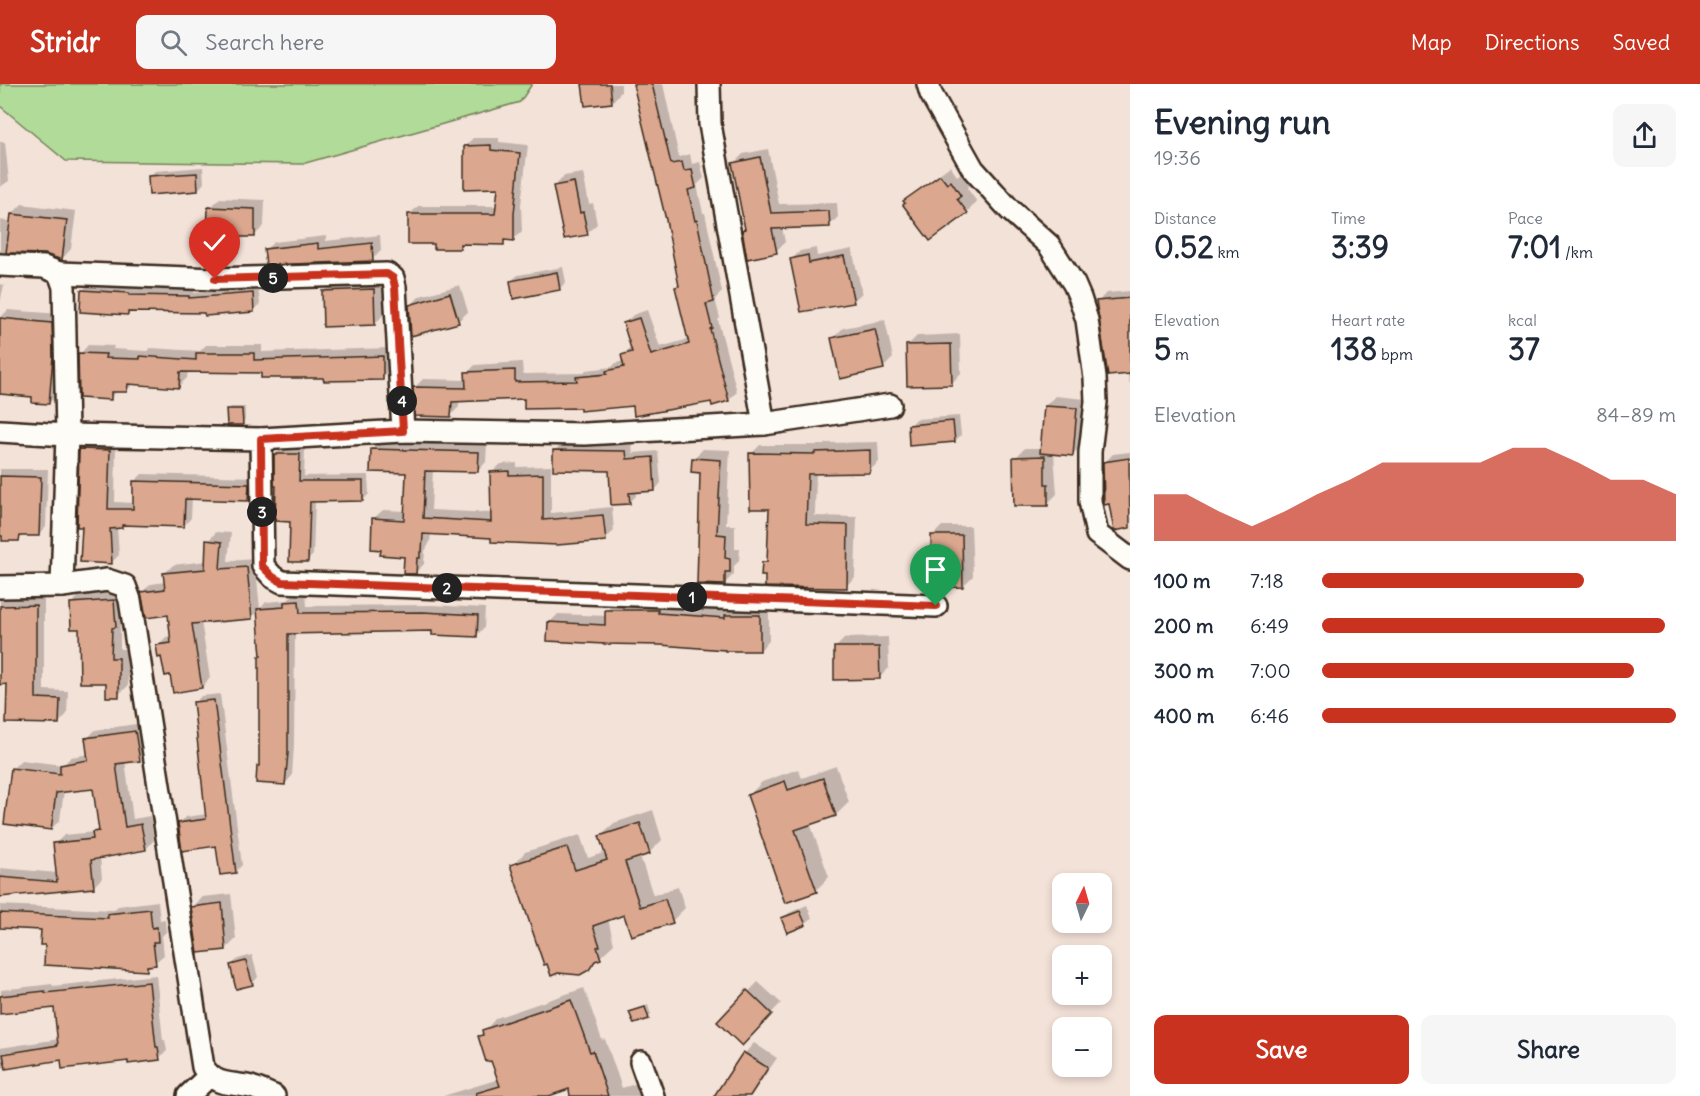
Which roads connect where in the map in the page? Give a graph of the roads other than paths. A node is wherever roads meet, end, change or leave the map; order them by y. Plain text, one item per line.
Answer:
1 (709, 84) edge
2 (928, 84) edge
3 (0, 266) edge
4 (59, 273) junction
5 (890, 405) dead end
6 (764, 424) junction
7 (0, 431) edge
8 (403, 431) junction
9 (67, 435) junction
10 (261, 439) junction
11 (1130, 559) edge
12 (0, 586) edge
13 (62, 586) junction
14 (936, 606) dead end
15 (641, 1062) dead end
16 (209, 1076) junction
17 (188, 1096) edge
18 (274, 1096) edge
19 (653, 1096) edge

1 - 6 street
2 - 11 street
3 - 4 street
4 - 8 street
4 - 9 street
5 - 6 street
6 - 8 street
7 - 9 street
8 - 10 street
9 - 10 street
9 - 13 street
10 - 14 street
12 - 13 street
13 - 16 street
15 - 19 street
16 - 17 street
16 - 18 street

